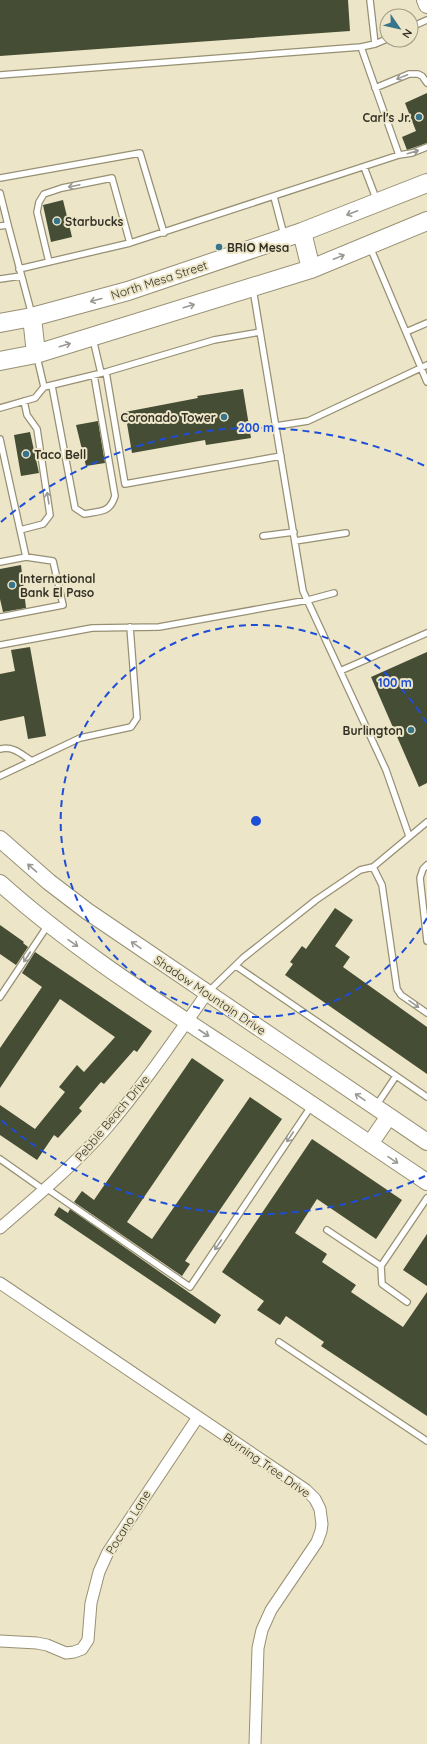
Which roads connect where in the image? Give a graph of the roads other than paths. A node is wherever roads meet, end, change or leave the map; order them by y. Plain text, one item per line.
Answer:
1 (370, 0) edge
2 (425, 0) edge
3 (427, 5) edge
4 (379, 42) edge
5 (375, 44) junction
6 (361, 47) junction
7 (0, 75) edge
8 (427, 83) edge
9 (375, 88) junction
10 (427, 147) edge
11 (399, 155) junction
12 (364, 167) junction
13 (0, 178) edge
14 (427, 183) edge
15 (0, 193) edge
16 (274, 196) junction
17 (378, 203) junction
18 (426, 224) edge
19 (8, 225) junction
20 (0, 226) edge
21 (164, 233) junction
22 (294, 235) junction
23 (130, 243) junction
24 (369, 245) junction
25 (49, 262) junction
26 (311, 268) junction
27 (20, 269) junction
28 (21, 276) junction
29 (0, 279) edge
30 (252, 287) junction
31 (32, 317) junction
32 (0, 323) edge
33 (427, 323) edge
34 (260, 332) junction
35 (406, 332) junction
36 (92, 336) junction
37 (36, 354) junction
38 (0, 361) edge
39 (427, 365) edge
40 (420, 368) junction
41 (104, 373) junction
42 (94, 375) junction
43 (427, 382) edge
44 (52, 386) junction
45 (44, 387) junction
46 (24, 401) junction
47 (0, 408) edge
48 (276, 426) junction
49 (0, 439) edge
50 (281, 456) junction
51 (20, 530) junction
52 (294, 532) junction
53 (346, 533) dead end
54 (263, 536) dead end
55 (295, 541) junction
56 (26, 557) junction
57 (0, 562) edge
58 (334, 593) dead end
59 (308, 600) junction
60 (0, 617) edge
61 (130, 627) junction
62 (427, 633) edge
63 (0, 645) edge
64 (340, 671) junction
65 (0, 749) edge
66 (32, 762) junction
67 (0, 776) edge
68 (427, 822) edge
69 (409, 836) junction
70 (0, 839) edge
71 (427, 866) edge
72 (373, 867) junction
73 (6, 891) edge
74 (48, 924) junction
75 (427, 941) edge
76 (236, 966) junction
77 (207, 993) junction
78 (0, 998) edge
79 (427, 1013) edge
80 (187, 1022) junction
81 (396, 1076) junction
82 (427, 1098) edge
83 (312, 1105) junction
84 (376, 1107) junction
85 (389, 1116) junction
86 (427, 1142) edge
87 (370, 1144) junction
88 (0, 1159) edge
89 (427, 1182) edge
90 (45, 1189) junction
91 (427, 1198) edge
92 (0, 1228) edge
93 (327, 1230) dead end
94 (380, 1266) junction
95 (0, 1283) edge
96 (408, 1302) dead end
97 (279, 1342) dead end
98 (198, 1417) junction
99 (427, 1441) edge
100 (0, 1641) edge
101 (255, 1744) edge

1 - 5 lane
2 - 3 main road
4 - 5 lane
5 - 6 lane
6 - 7 lane
6 - 9 lane
8 -> 9 lane
9 - 11 lane
11 -> 10 lane
11 - 12 lane
12 - 16 lane
12 - 17 lane
13 - 21 lane
14 - 17 main road, North Mesa Street
15 - 19 lane
16 - 21 lane
16 - 22 lane
17 -> 22 main road, North Mesa Street
18 - 24 main road
19 - 20 lane
19 - 27 lane
21 - 23 lane
22 - 26 main road
22 -> 31 main road, North Mesa Street
23 - 25 lane
23 -> 25 lane
26 -> 24 main road
24 - 35 lane
25 - 27 lane
26 - 30 main road
27 - 28 lane
28 - 29 lane
28 - 31 lane
30 - 34 lane
36 -> 30 main road
31 - 32 main road, North Mesa Street
31 - 37 main road
33 - 35 lane
34 - 41 lane
34 - 48 lane
35 - 40 lane
37 -> 36 main road
36 - 41 lane
37 - 38 main road
37 - 45 lane
39 - 40 lane
40 - 43 lane
40 - 48 lane
41 - 42 lane
41 - 50 lane
42 - 44 lane
42 - 44 lane
44 - 45 lane
45 - 46 lane
46 - 47 lane
51 -> 46 lane
48 - 50 lane
49 - 51 lane
50 - 52 lane
51 - 56 lane
52 - 54 lane
52 - 55 lane
53 - 55 lane
55 - 59 lane
56 - 57 lane
56 - 60 lane
58 - 59 lane
59 - 61 lane
59 - 64 lane
61 - 63 lane
61 - 66 lane
62 - 64 lane
64 - 69 lane
65 - 66 lane
66 - 67 lane
68 - 69 lane
69 - 72 lane
77 -> 70 main road, Shadow Mountain Drive
71 - 75 lane
72 - 76 lane
72 -> 79 lane
73 - 74 main road
74 -> 78 lane
74 -> 80 main road
76 - 77 lane
76 - 81 lane
77 - 80 street, Pebble Beach Drive
84 -> 77 main road, Shadow Mountain Drive
80 -> 83 main road
80 - 90 street, Pebble Beach Drive
81 - 82 lane
81 - 84 lane
83 - 87 main road
83 -> 90 lane
84 - 85 main road, Shadow Mountain Drive
85 - 86 main road, Shadow Mountain Drive
85 - 87 main road
87 -> 89 main road
88 - 90 lane
90 - 92 street, Pebble Beach Drive
91 - 94 lane
93 - 94 lane
94 - 96 lane
95 - 98 street, Burning Tree Drive
97 - 99 lane
98 - 100 street, Pocano Lane
98 - 101 street, Burning Tree Drive

